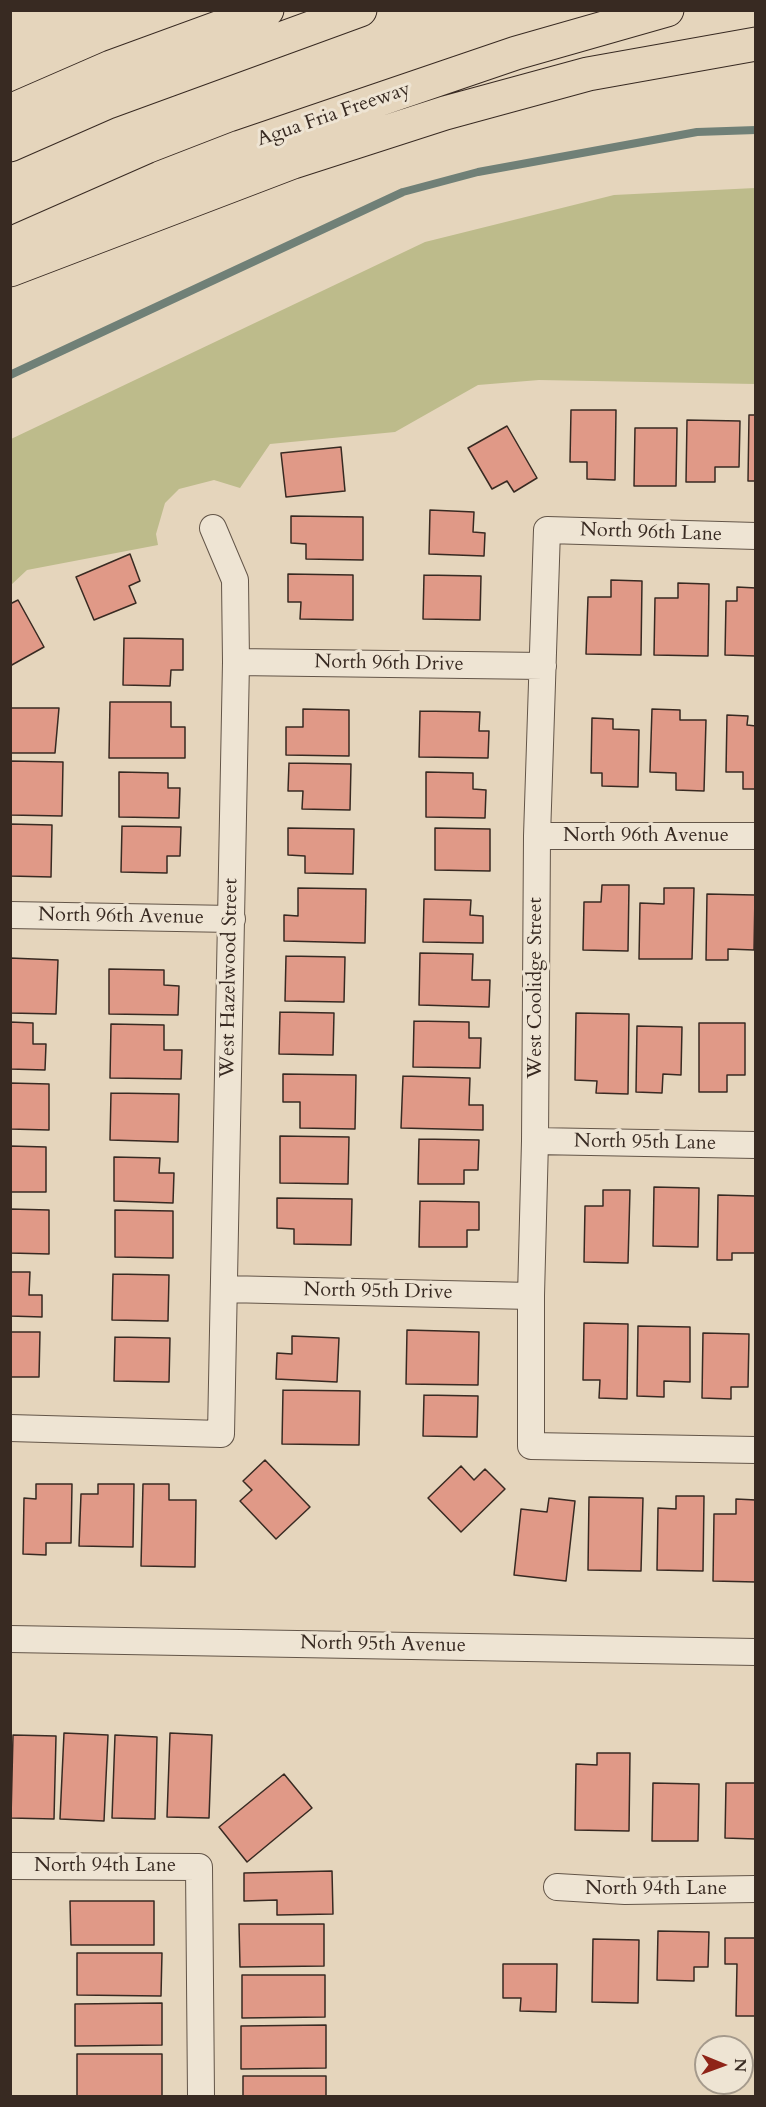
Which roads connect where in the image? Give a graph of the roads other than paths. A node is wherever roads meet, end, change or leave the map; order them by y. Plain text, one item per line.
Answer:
1 (267, 10) edge
2 (360, 10) edge
3 (667, 10) edge
4 (756, 44) edge
5 (10, 111) edge
6 (10, 145) edge
7 (10, 244) edge
8 (10, 270) edge
9 (213, 528) dead end
10 (547, 530) joint
11 (756, 536) edge
12 (236, 662) junction
13 (543, 666) junction
14 (537, 836) junction
15 (756, 836) edge
16 (10, 915) edge
17 (231, 919) junction
18 (536, 1141) junction
19 (756, 1145) edge
20 (225, 1289) junction
21 (531, 1296) junction
22 (10, 1428) edge
23 (756, 1450) edge
24 (10, 1639) edge
25 (756, 1652) edge
26 (10, 1866) edge
27 (557, 1887) dead end
28 (756, 1889) edge
29 (201, 2097) edge

1 - 5 highway
2 - 6 highway
3 - 7 highway, Agua Fria Freeway
4 - 8 highway
9 - 12 street, West Hazelwood Street
10 - 11 street, North 96th Lane
10 - 13 street, West Coolidge Street
12 - 13 street, North 96th Drive
12 - 17 street, West Hazelwood Street
13 - 14 street, West Coolidge Street
14 - 15 street, North 96th Avenue
14 - 18 street, West Coolidge Street
16 - 17 street, North 96th Avenue
17 - 20 street, West Hazelwood Street
18 - 19 street, North 95th Lane
18 - 21 street, West Coolidge Street
20 - 21 street, North 95th Drive
20 - 22 street, West Hazelwood Street
21 - 23 street, West Coolidge Street
24 - 25 street, North 95th Avenue
26 - 29 street, North 94th Lane
27 - 28 street, North 94th Lane

